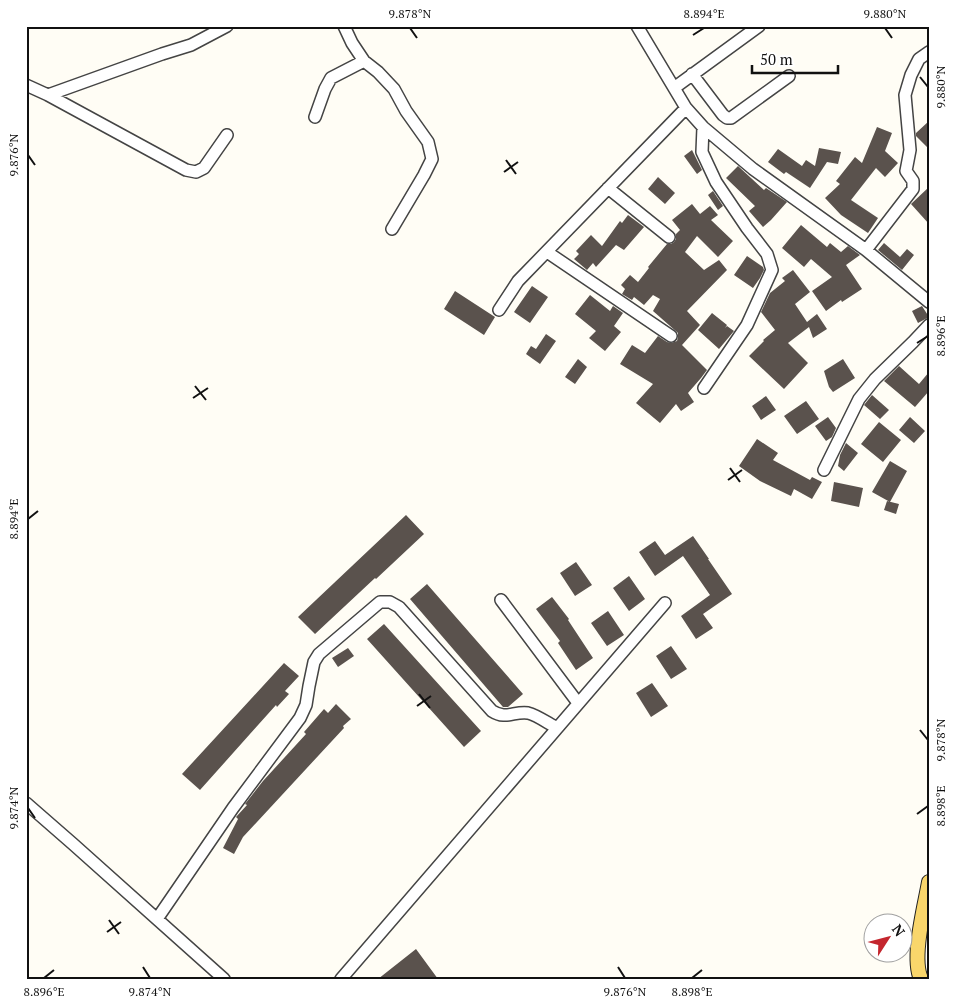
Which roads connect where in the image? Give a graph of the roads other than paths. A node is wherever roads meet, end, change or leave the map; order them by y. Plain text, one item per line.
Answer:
1 (344, 26) edge
2 (637, 26) edge
3 (759, 26) edge
4 (223, 27) edge
5 (929, 52) edge
6 (364, 60) junction
7 (692, 74) junction
8 (789, 76) dead end
9 (26, 86) edge
10 (674, 88) junction
11 (48, 95) junction
12 (686, 108) junction
13 (315, 116) dead end
14 (704, 127) junction
15 (227, 135) dead end
16 (608, 188) junction
17 (392, 229) dead end
18 (670, 237) dead end
19 (866, 250) junction
20 (548, 252) junction
21 (929, 302) edge
22 (499, 310) dead end
23 (929, 325) edge
24 (671, 336) dead end
25 (704, 388) dead end
26 (824, 470) dead end
27 (501, 600) dead end
28 (665, 602) dead end
29 (578, 703) junction
30 (557, 728) junction
31 (26, 803) edge
32 (929, 882) edge
33 (157, 919) junction
34 (923, 963) edge
35 (224, 979) edge
36 (341, 979) edge
37 (921, 979) edge

1 - 6 street
2 - 10 street
3 - 7 street
4 - 11 street
5 - 19 street
6 - 13 street
6 - 17 street
7 - 8 street
7 - 10 street
9 - 11 street
10 - 12 street
11 - 15 street
12 - 14 street
12 - 16 street
14 - 19 street
14 - 25 street
16 - 18 street
16 - 20 street
19 - 21 street
20 - 22 street
20 - 24 street
23 - 26 street
27 - 29 street
28 - 29 street
29 - 30 street
30 - 33 street
30 - 36 street
31 - 33 street
32 - 34 main road
33 - 35 street
34 - 37 main road

